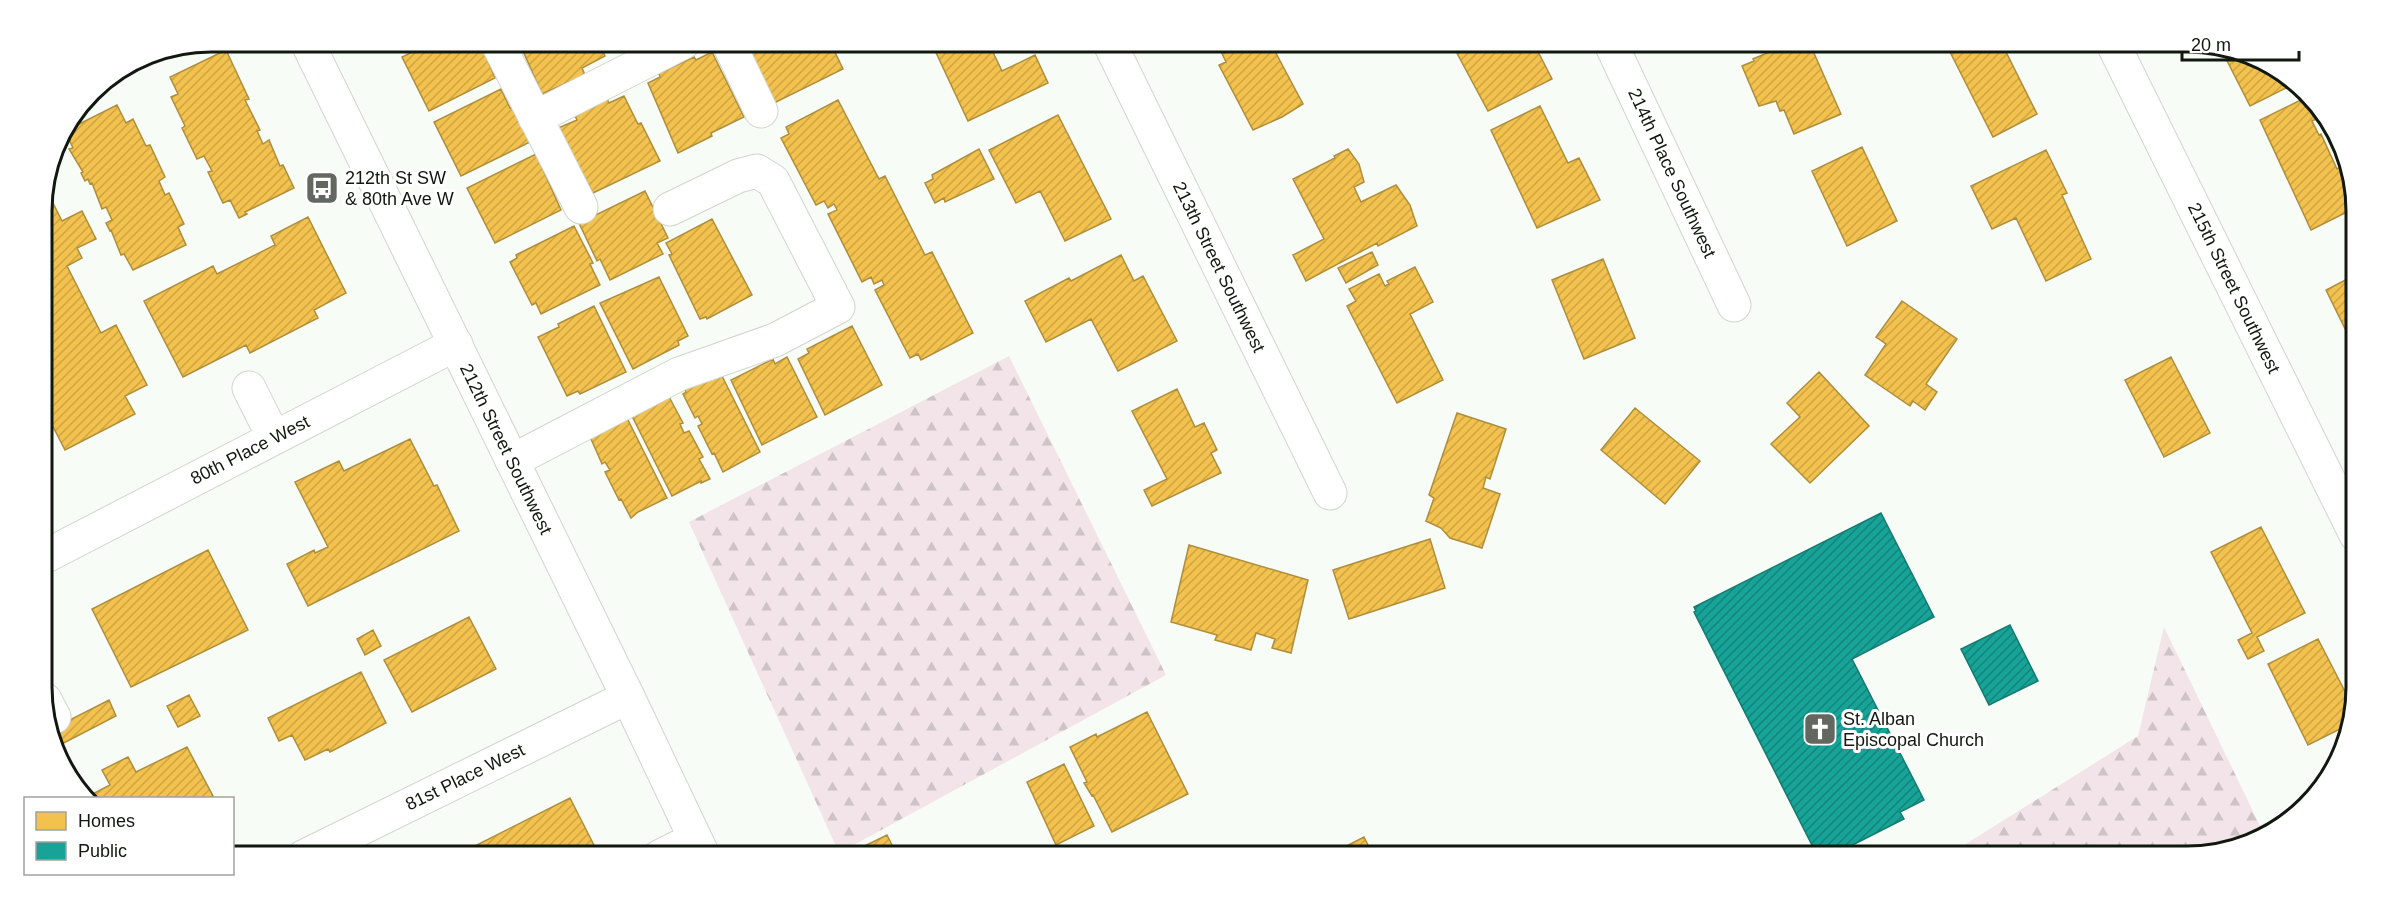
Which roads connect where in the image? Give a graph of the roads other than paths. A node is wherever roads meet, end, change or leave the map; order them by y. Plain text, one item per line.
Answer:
1 (1615, 52) edge
2 (2117, 52) edge
3 (312, 53) edge
4 (502, 53) edge
5 (663, 53) edge
6 (733, 53) edge
7 (1114, 53) edge
8 (761, 111) dead end
9 (535, 118) junction
10 (581, 207) dead end
11 (670, 209) dead end
12 (1734, 305) dead end
13 (456, 344) junction
14 (249, 388) dead end
15 (274, 438) junction
16 (512, 461) junction
17 (1330, 493) dead end
18 (2346, 515) edge
19 (52, 553) edge
20 (628, 697) junction
21 (325, 846) edge
22 (698, 846) edge

1 - 12 street, 214th Place Southwest
2 - 18 street, 215th Street Southwest
3 - 13 street, 212th Street Southwest
4 - 9 street
5 - 9 street
6 - 8 street
7 - 17 street, 213th Street Southwest
9 - 10 street
11 - 16 street
13 - 15 street, 80th Place West
13 - 16 street, 212th Street Southwest
14 - 15 street
15 - 19 street, 80th Place West
16 - 20 street, 212th Street Southwest
20 - 21 street, 81st Place West
20 - 22 street, 212th Street Southwest

